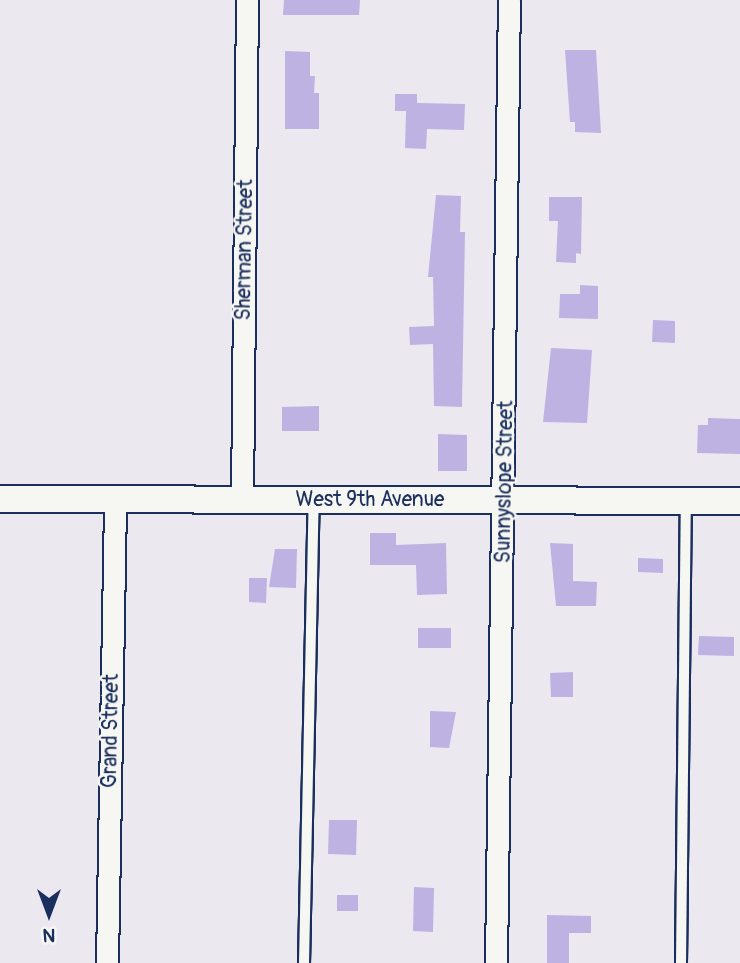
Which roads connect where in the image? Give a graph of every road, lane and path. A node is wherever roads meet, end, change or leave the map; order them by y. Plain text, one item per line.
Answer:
1 (247, 0) edge
2 (509, 0) edge
3 (0, 499) edge
4 (115, 499) junction
5 (505, 499) junction
6 (242, 500) junction
7 (314, 500) junction
8 (740, 500) edge
9 (686, 501) junction
10 (107, 963) edge
11 (303, 963) edge
12 (496, 963) edge
13 (681, 963) edge

1 - 6 street, Sherman Street
2 - 5 street, Sunnyslope Street
3 - 4 street, West 9th Avenue
4 - 6 street, West 9th Avenue
4 - 10 street, Grand Street
5 - 7 street, West 9th Avenue
5 - 9 street, West 9th Avenue
5 - 12 street, Sunnyslope Street
6 - 7 street, West 9th Avenue
7 - 11 lane
8 - 9 street, West 9th Avenue
9 - 13 lane

